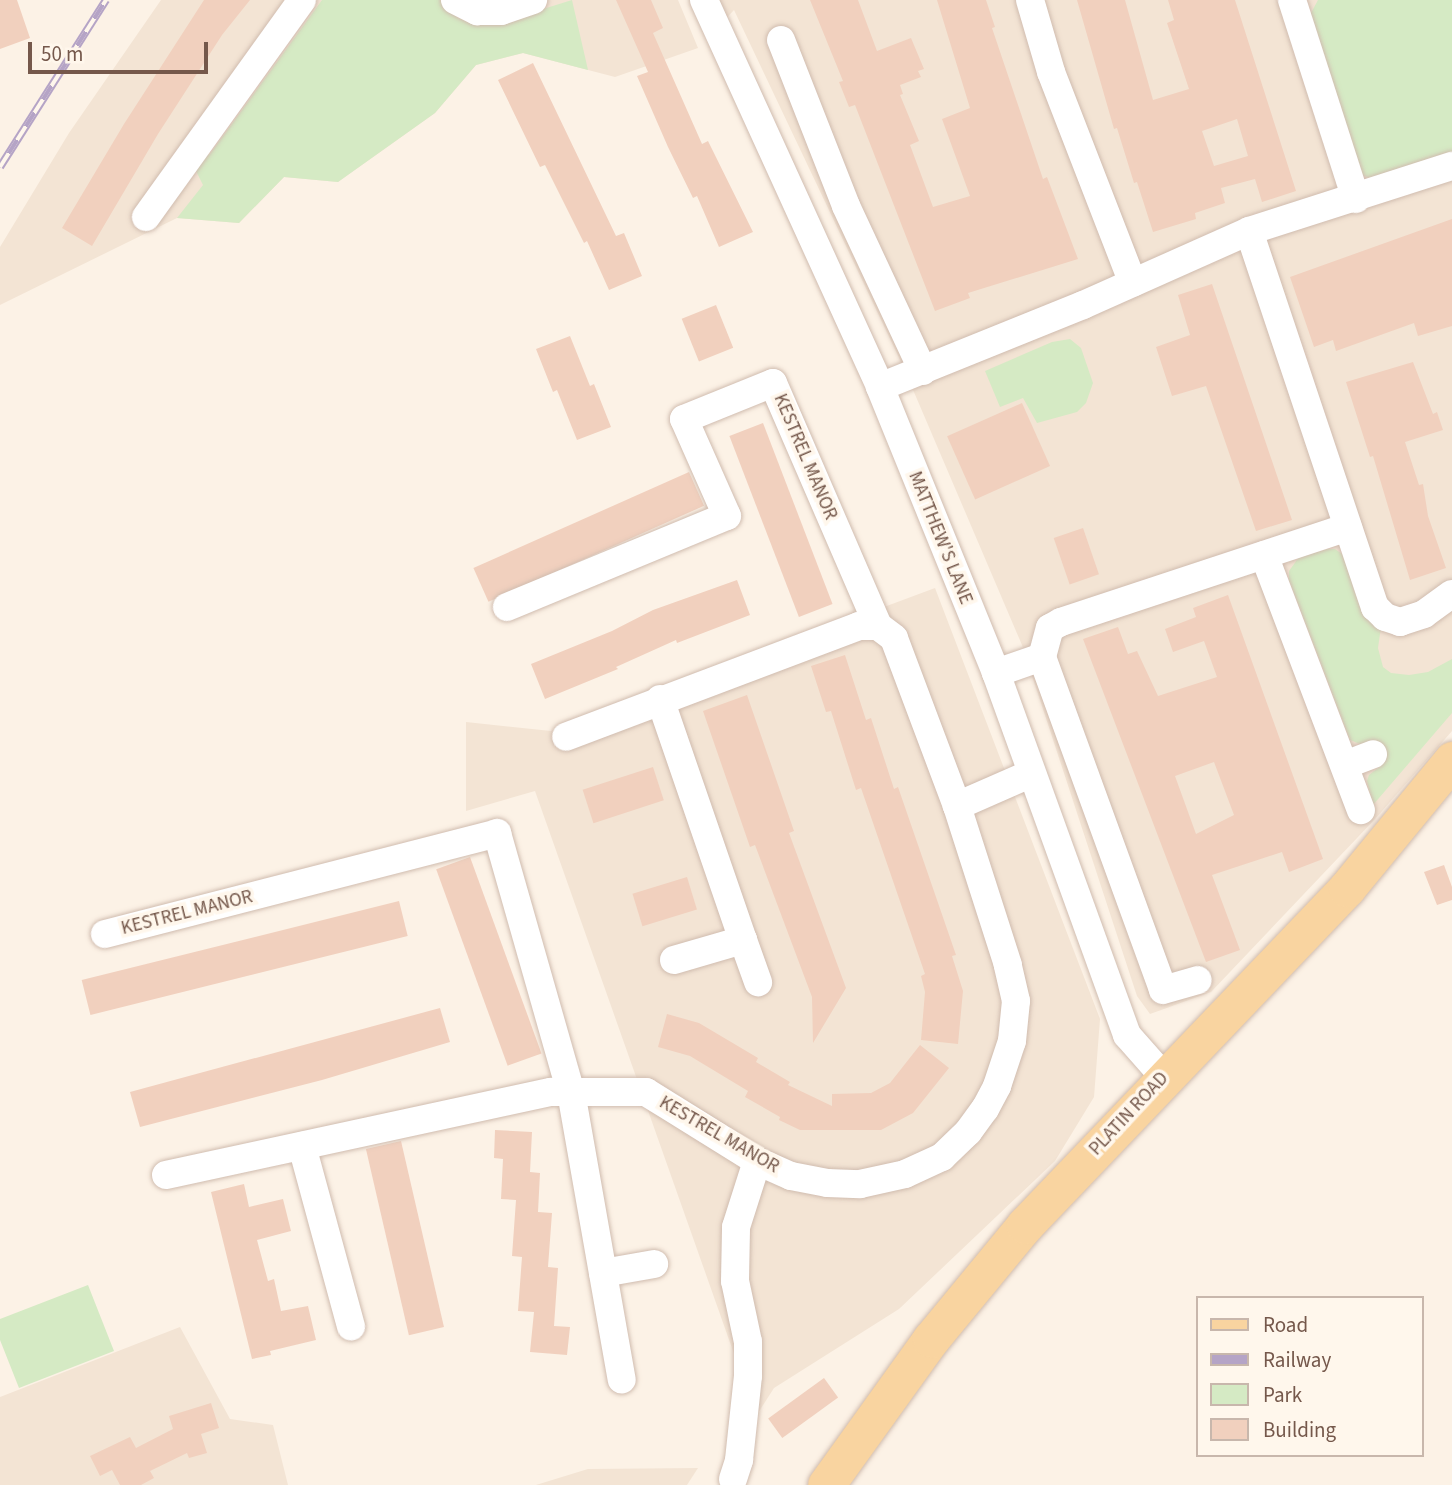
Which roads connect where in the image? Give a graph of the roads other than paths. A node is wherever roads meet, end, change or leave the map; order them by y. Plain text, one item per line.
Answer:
1 (302, 0) edge
2 (455, 0) edge
3 (533, 0) edge
4 (704, 0) edge
5 (1030, 0) edge
6 (1292, 0) edge
7 (781, 40) dead end
8 (1452, 166) edge
9 (1356, 198) junction
10 (146, 217) dead end
11 (1249, 231) junction
12 (1133, 283) junction
13 (923, 370) junction
14 (880, 387) junction
15 (1348, 527) junction
16 (1264, 555) junction
17 (1452, 594) edge
18 (508, 607) dead end
19 (878, 626) junction
20 (1042, 657) junction
21 (996, 673) junction
22 (660, 699) junction
23 (566, 737) dead end
24 (1373, 754) dead end
25 (1452, 760) edge
26 (1345, 765) junction
27 (1030, 774) junction
28 (957, 806) junction
29 (1361, 810) dead end
30 (105, 934) dead end
31 (743, 940) junction
32 (674, 960) dead end
33 (1198, 979) dead end
34 (758, 982) dead end
35 (1164, 1077) junction
36 (571, 1092) junction
37 (302, 1146) junction
38 (757, 1161) junction
39 (166, 1175) dead end
40 (654, 1264) dead end
41 (603, 1273) junction
42 (351, 1326) dead end
43 (622, 1380) dead end
44 (730, 1483) edge
45 (826, 1485) edge

1 - 10 street
2 - 3 street
4 - 14 street, MATTHEW'S LANE
5 - 12 street
6 - 9 street
7 - 13 street
8 - 9 street
9 - 11 street
11 - 12 street
11 - 15 street
12 - 13 street
13 - 14 street
14 - 21 street, MATTHEW'S LANE
15 - 16 street
15 - 17 street
16 - 20 street
16 - 26 street
18 - 19 street, KESTREL MANOR
19 - 22 street
19 - 28 street, KESTREL MANOR
20 - 21 street
20 - 33 street
21 - 27 street, MATTHEW'S LANE
22 - 23 street
22 - 31 street
24 - 26 street
25 - 35 main road, PLATIN ROAD
26 - 29 street
27 - 28 street
27 - 35 street, MATTHEW'S LANE
28 - 38 street, KESTREL MANOR
30 - 36 street, KESTREL MANOR
31 - 32 street
31 - 34 street
35 - 45 main road, PLATIN ROAD
36 - 37 street, KESTREL MANOR
36 - 38 street, KESTREL MANOR
36 - 41 street, KESTREL MANOR
37 - 39 street, KESTREL MANOR
37 - 42 street
38 - 44 street
40 - 41 street
41 - 43 street, KESTREL MANOR

